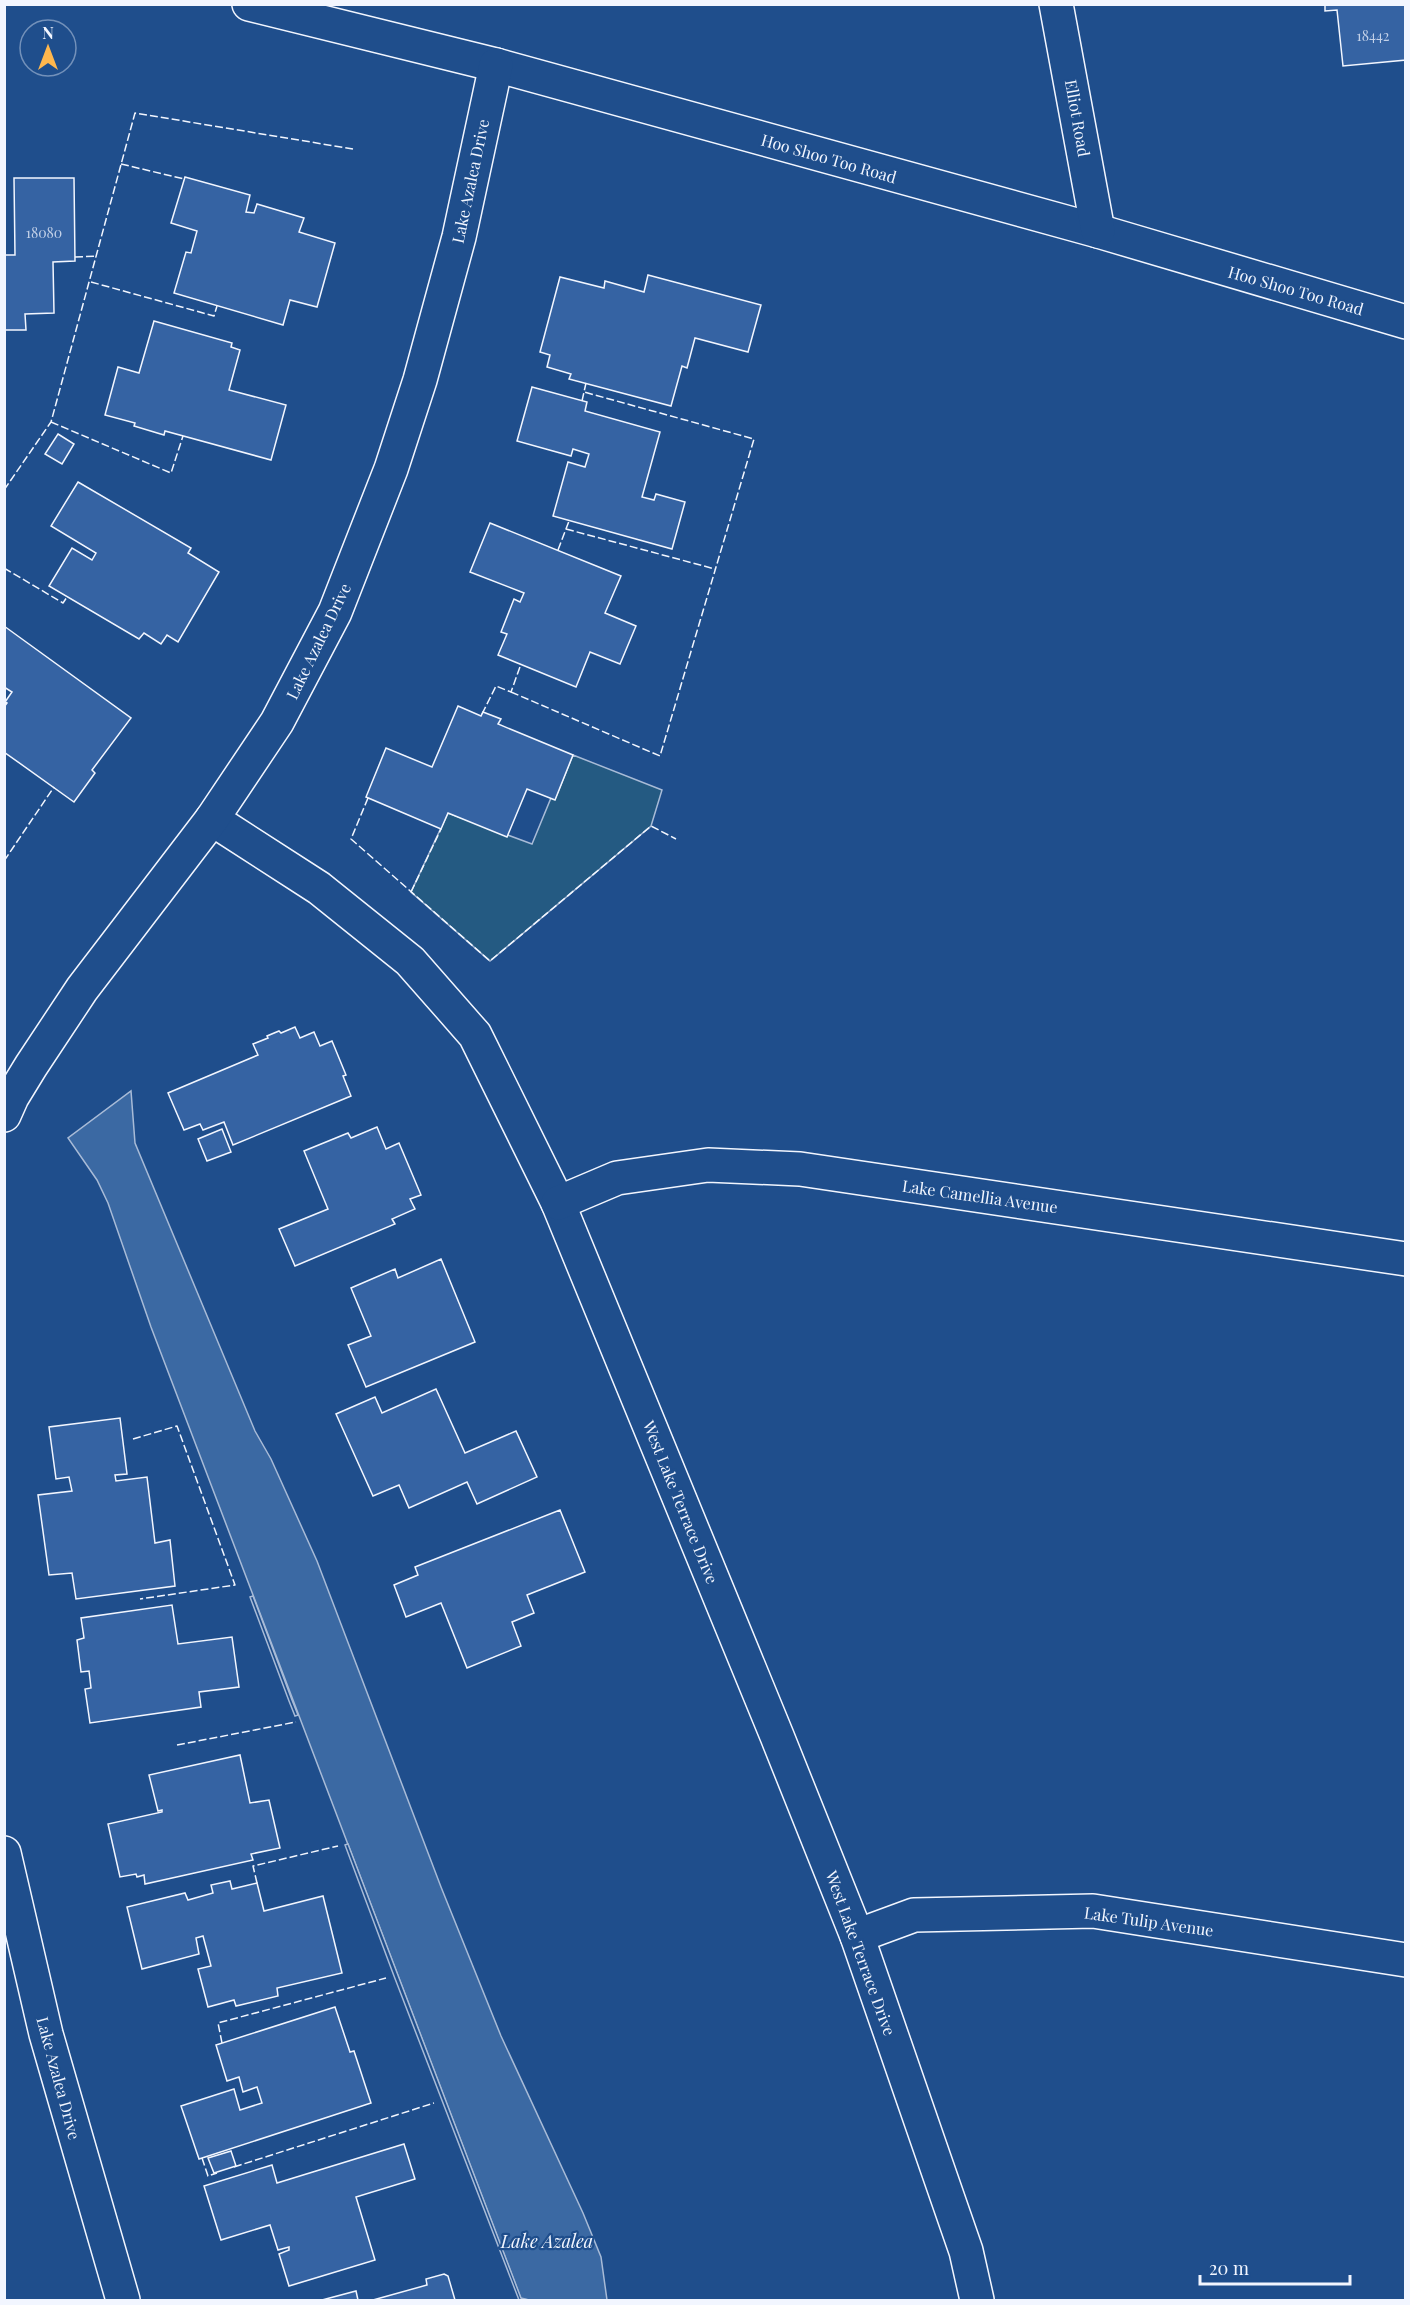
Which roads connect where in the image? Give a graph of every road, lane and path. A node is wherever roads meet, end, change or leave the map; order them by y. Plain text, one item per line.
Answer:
1 (249, 4) edge
2 (1056, 4) edge
3 (495, 64) junction
4 (1098, 231) junction
5 (1406, 322) edge
6 (212, 819) junction
7 (4, 1115) edge
8 (558, 1203) junction
9 (1406, 1259) edge
10 (4, 1853) edge
11 (858, 1936) junction
12 (1406, 1960) edge
13 (123, 2301) edge
14 (977, 2301) edge

1 - 3 street, Hoo Shoo Too Road
2 - 4 street, Elliot Road
3 - 4 street, Hoo Shoo Too Road
3 - 6 street, Lake Azalea Drive
4 - 5 street, Hoo Shoo Too Road
6 - 7 street, Lake Azalea Drive
6 - 8 street, West Lake Terrace Drive
8 - 9 street, Lake Camellia Avenue
8 - 11 street, West Lake Terrace Drive
10 - 13 street, Lake Azalea Drive
11 - 12 street, Lake Tulip Avenue
11 - 14 street, West Lake Terrace Drive

